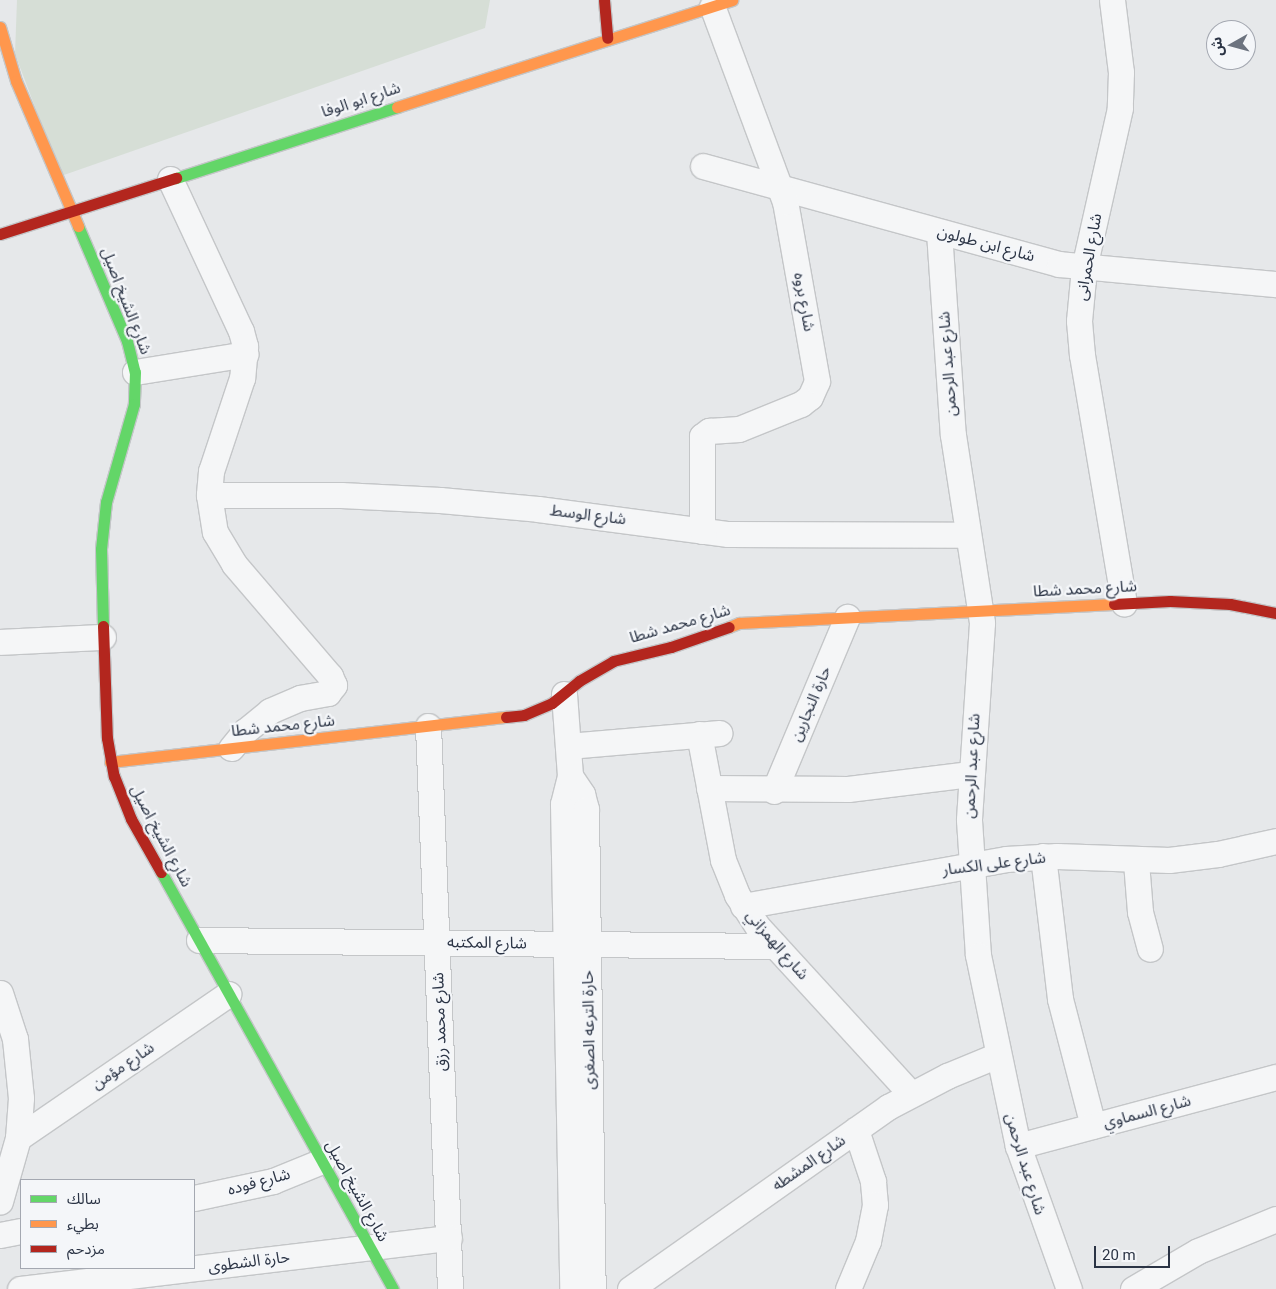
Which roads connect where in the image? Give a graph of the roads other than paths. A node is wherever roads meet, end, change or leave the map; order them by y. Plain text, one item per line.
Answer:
1 (604, 0) edge
2 (1112, 0) edge
3 (722, 3) edge
4 (0, 27) edge
5 (607, 38) junction
6 (703, 166) dead end
7 (170, 179) junction
8 (781, 187) junction
9 (72, 210) junction
10 (939, 232) junction
11 (0, 234) edge
12 (1084, 268) junction
13 (1276, 284) edge
14 (246, 354) junction
15 (135, 372) junction
16 (209, 495) junction
17 (702, 531) junction
18 (968, 534) junction
19 (1124, 603) junction
20 (982, 610) junction
21 (1276, 614) edge
22 (847, 617) junction
23 (103, 637) junction
24 (0, 642) edge
25 (564, 694) junction
26 (428, 726) junction
27 (568, 746) junction
28 (231, 748) junction
29 (110, 762) junction
30 (970, 774) junction
31 (709, 788) junction
32 (774, 791) junction
33 (1276, 841) edge
34 (1043, 856) junction
35 (1136, 862) junction
36 (970, 865) junction
37 (743, 906) junction
38 (199, 940) junction
39 (437, 942) junction
40 (577, 944) junction
41 (775, 946) junction
42 (1150, 950) dead end
43 (0, 993) edge
44 (228, 994) junction
45 (998, 1055) junction
46 (1276, 1077) edge
47 (911, 1094) junction
48 (1093, 1126) junction
49 (856, 1130) junction
50 (18, 1138) junction
51 (1018, 1146) junction
52 (322, 1161) junction
53 (195, 1198) edge
54 (0, 1201) edge
55 (1276, 1218) edge
56 (20, 1231) edge
57 (0, 1235) edge
58 (449, 1238) junction
59 (370, 1247) junction
60 (195, 1268) edge
61 (187, 1269) edge
62 (1162, 1281) edge
63 (388, 1288) edge
64 (20, 1289) edge
65 (450, 1289) edge
66 (572, 1289) edge
67 (593, 1289) edge
68 (630, 1289) edge
69 (848, 1289) edge
70 (1069, 1289) edge
71 (1133, 1289) edge

1 - 5 street
2 - 12 street, شارع الحمرانى
3 - 5 street, شارع ابو الوفا
3 - 8 street, شارع بروه
4 - 9 street, شارع الشيخ اصيل
5 - 7 street, شارع ابو الوفا
6 - 8 street, شارع ابن طولون
7 - 9 street, شارع ابو الوفا
7 - 14 street
8 - 10 street, شارع ابن طولون
8 - 17 street, شارع بروه
9 - 11 street, شارع ابو الوفا
9 - 15 street, شارع الشيخ اصيل
10 - 12 street, شارع ابن طولون
10 - 18 street, شارع عبد الرحمن
12 - 13 street, شارع ابن طولون
12 - 19 street, شارع الحمرانى
14 - 15 street
14 - 16 street
15 - 23 street, شارع الشيخ اصيل
16 - 17 street, شارع الوسط
16 - 28 street
17 - 18 street, شارع الوسط
18 - 20 street, شارع عبد الرحمن
19 - 20 street, شارع محمد شطا
19 - 21 street, شارع محمد شطا
20 - 22 street, شارع محمد شطا
20 - 30 street, شارع عبد الرحمن
22 - 25 street, شارع محمد شطا
22 - 32 street, حارة النجارين
23 - 24 street
23 - 29 street, شارع الشيخ اصيل
25 - 26 street, شارع محمد شطا
25 - 27 street, حارة الترعه الصغرى
26 - 28 street, شارع محمد شطا
26 - 39 street, شارع محمد رزق
27 - 31 street, شارع الهمزاني
27 - 40 street, حارة الترعه الصغرى
28 - 29 street, شارع محمد شطا
29 - 38 street, شارع الشيخ اصيل
30 - 32 street
30 - 36 street, شارع عبد الرحمن
31 - 32 street
31 - 37 street, شارع الهمزاني
33 - 35 street, شارع على الكسار
34 - 35 street, شارع على الكسار
34 - 36 street, شارع على الكسار
34 - 48 street
35 - 42 street
36 - 37 street, شارع على الكسار
36 - 45 street, شارع عبد الرحمن
37 - 41 street, شارع الهمزاني
38 - 39 street, شارع المكتبه
38 - 44 street, شارع الشيخ اصيل
39 - 40 street, شارع المكتبه
39 - 58 street, شارع محمد رزق
40 - 41 street, شارع المكتبه
40 - 66 street, حارة الترعه الصغرى
40 - 67 street, حارة الترعه الصغرى
41 - 47 street, شارع الهمزاني
43 - 50 street
44 - 50 street, شارع مؤمن
44 - 52 street, شارع الشيخ اصيل
45 - 47 street, شارع المشطه
45 - 51 street, شارع عبد الرحمن
46 - 48 street, شارع السماوي
47 - 49 street, شارع المشطه
48 - 51 street, شارع السماوي
49 - 68 street, شارع المشطه
49 - 69 street
50 - 54 street
51 - 70 street, شارع عبد الرحمن
52 - 53 street, شارع فوده
52 - 59 street, شارع الشيخ اصيل
55 - 62 street
56 - 57 street
58 - 59 street, حارة الشطوى
58 - 65 street, شارع محمد رزق
59 - 60 street, حارة الشطوى
59 - 63 street, شارع الشيخ اصيل
61 - 64 street, حارة الشطوى
62 - 71 street

